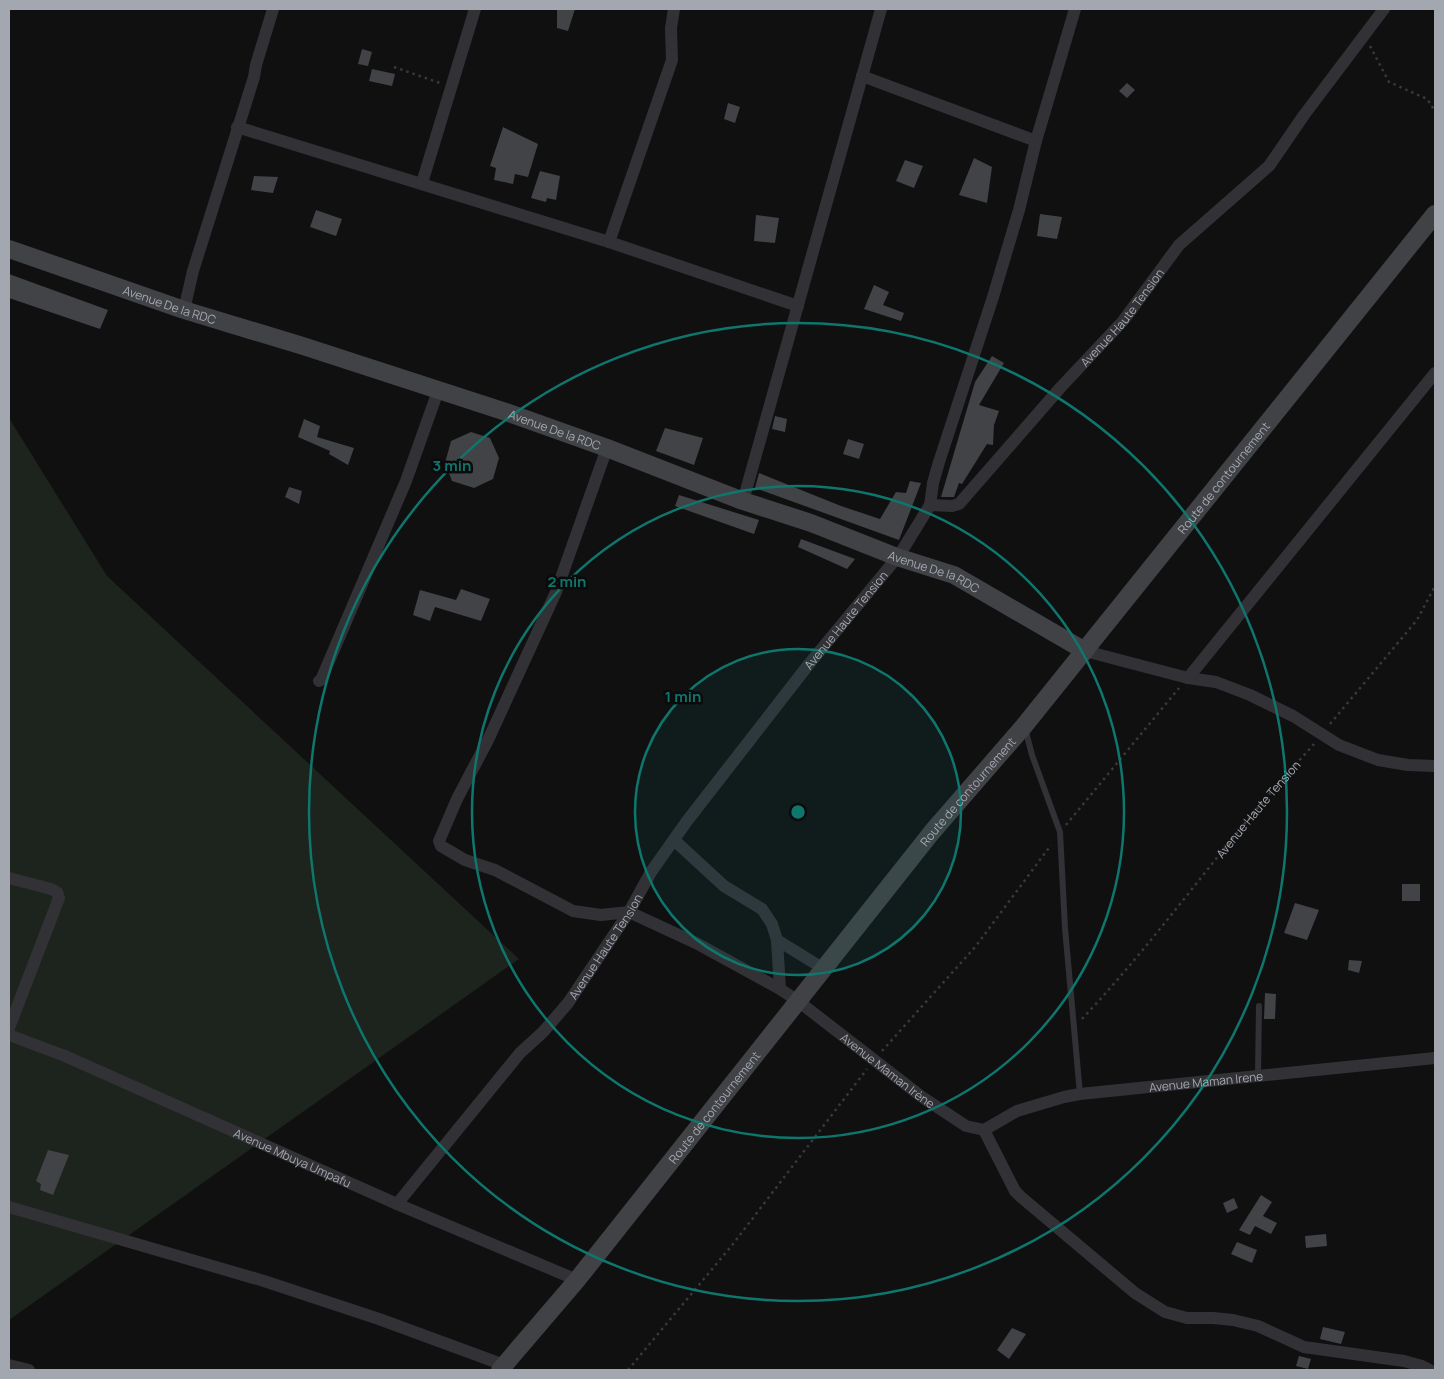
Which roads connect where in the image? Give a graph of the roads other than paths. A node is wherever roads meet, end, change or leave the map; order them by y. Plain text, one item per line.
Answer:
1 (273, 9) edge
2 (476, 9) edge
3 (674, 9) edge
4 (881, 9) edge
5 (1075, 9) edge
6 (1384, 9) edge
7 (862, 76) junction
8 (237, 127) junction
9 (1036, 141) junction
10 (422, 183) junction
11 (1435, 214) edge
12 (609, 242) junction
13 (9, 249) edge
14 (798, 306) junction
15 (184, 310) junction
16 (1435, 373) edge
17 (438, 391) junction
18 (607, 448) junction
19 (743, 501) junction
20 (930, 505) junction
21 (897, 557) junction
22 (1085, 651) junction
23 (1188, 678) junction
24 (319, 681) dead end
25 (1024, 726) junction
26 (1435, 766) edge
27 (674, 840) junction
28 (9, 878) edge
29 (629, 912) junction
30 (777, 940) junction
31 (824, 969) junction
32 (780, 989) junction
33 (798, 1001) junction
34 (1259, 1006) dead end
35 (9, 1028) edge
36 (9, 1035) edge
37 (1435, 1058) edge
38 (1258, 1075) junction
39 (1080, 1094) junction
40 (984, 1130) junction
41 (397, 1204) junction
42 (9, 1207) edge
43 (577, 1280) junction
44 (9, 1364) edge
45 (502, 1368) edge
46 (29, 1370) edge
47 (1430, 1370) edge

1 - 8 street
2 - 10 street
3 - 12 street
4 - 7 street
5 - 9 street
6 - 20 street, Avenue Haute Tension
7 - 9 street
7 - 14 street
8 - 10 street
8 - 15 street
9 - 20 street
10 - 12 street
11 - 22 street, Route de contournement
12 - 14 street
13 - 15 street, Avenue De la RDC
14 - 19 street
15 - 17 street, Avenue De la RDC
16 - 23 street
17 - 18 street, Avenue De la RDC
17 - 24 street
18 - 19 street, Avenue De la RDC
18 - 29 street
19 - 21 street, Avenue De la RDC
20 - 21 street, Avenue Haute Tension
21 - 22 street, Avenue De la RDC
21 - 27 street, Avenue Haute Tension
22 - 23 street
22 - 25 street, Route de contournement
23 - 26 street
25 - 31 street, Route de contournement
25 - 39 lane
27 - 29 street, Avenue Haute Tension
27 - 30 street
28 - 35 street
29 - 32 street, Avenue Maman Irène
29 - 41 street, Avenue Haute Tension
30 - 31 street
30 - 32 street
31 - 33 street, Route de contournement
32 - 33 street, Avenue Maman Irène
33 - 40 street, Avenue Maman Irène
33 - 43 street, Route de contournement
34 - 38 lane
36 - 41 street, Avenue Mbuya Umpafu
37 - 38 street, Avenue Maman Irene
38 - 39 street, Avenue Maman Irene
39 - 40 street, Avenue Maman Irene
40 - 47 street
41 - 43 street, Avenue Mbuya Umpafu
42 - 45 street
43 - 45 street, Route de contournement
44 - 46 street

